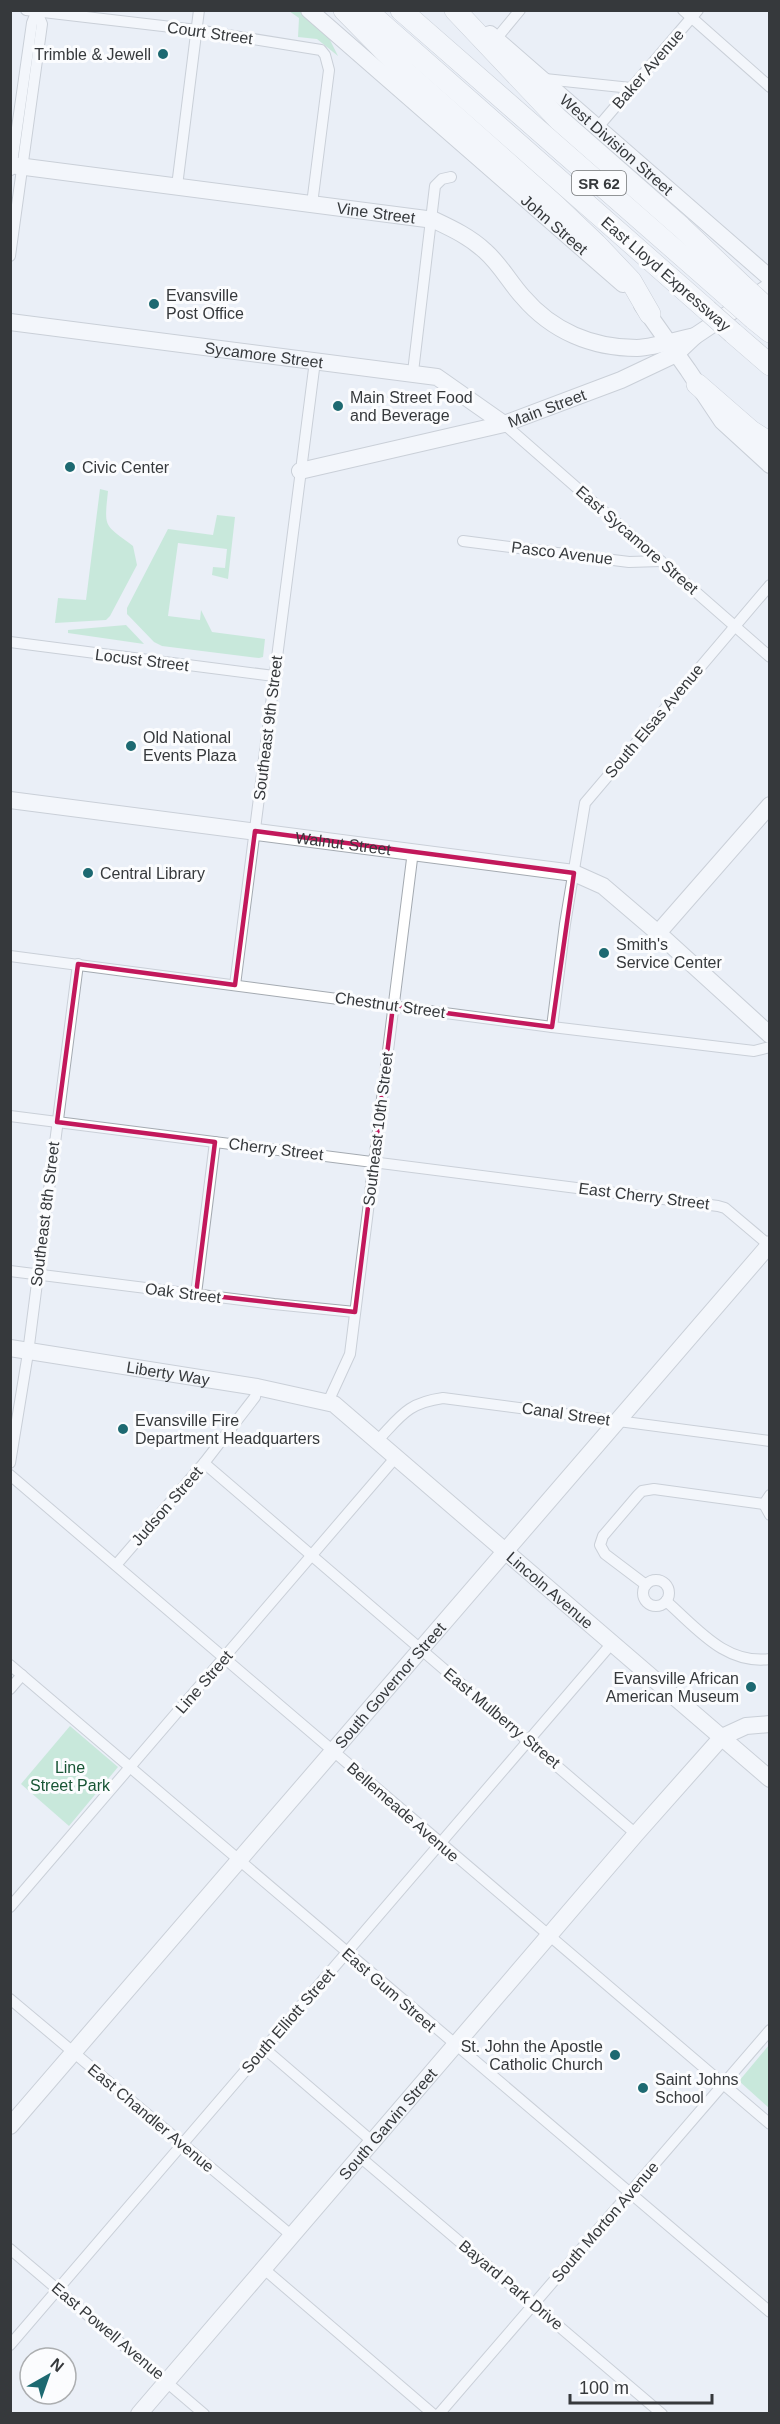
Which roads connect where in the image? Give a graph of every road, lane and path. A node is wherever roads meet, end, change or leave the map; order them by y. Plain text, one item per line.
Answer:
1 (199, 10) edge
2 (309, 10) edge
3 (344, 10) edge
4 (366, 10) edge
5 (401, 10) edge
6 (454, 10) edge
7 (465, 10) edge
8 (520, 10) edge
9 (33, 11) edge
10 (691, 13) edge
11 (197, 30) junction
12 (496, 39) junction
13 (539, 78) junction
14 (770, 87) edge
15 (631, 88) junction
16 (598, 127) junction
17 (14, 167) edge
18 (451, 177) dead end
19 (177, 186) junction
20 (312, 204) junction
21 (431, 219) junction
22 (10, 256) edge
23 (770, 278) edge
24 (770, 286) edge
25 (737, 292) junction
26 (650, 314) junction
27 (765, 318) edge
28 (10, 322) edge
29 (671, 348) junction
30 (315, 361) junction
31 (770, 365) edge
32 (413, 372) junction
33 (697, 384) junction
34 (504, 424) junction
35 (770, 443) edge
36 (770, 465) edge
37 (300, 471) junction
38 (463, 541) dead end
39 (661, 561) junction
40 (770, 585) edge
41 (734, 626) junction
42 (10, 642) edge
43 (770, 657) edge
44 (274, 676) junction
45 (10, 800) edge
46 (770, 805) edge
47 (255, 831) junction
48 (413, 851) junction
49 (574, 873) junction
50 (658, 933) junction
51 (10, 956) edge
52 (78, 964) junction
53 (235, 985) junction
54 (393, 1006) junction
55 (552, 1027) junction
56 (770, 1035) edge
57 (770, 1047) edge
58 (10, 1116) edge
59 (57, 1122) junction
60 (215, 1142) junction
61 (373, 1161) junction
62 (541, 1183) joint
63 (769, 1245) edge
64 (10, 1271) edge
65 (36, 1274) junction
66 (196, 1294) junction
67 (355, 1311) junction
68 (10, 1348) edge
69 (28, 1353) junction
70 (257, 1388) junction
71 (328, 1402) junction
72 (616, 1421) junction
73 (377, 1441) junction
74 (770, 1441) edge
75 (396, 1457) junction
76 (10, 1463) edge
77 (204, 1463) junction
78 (10, 1475) edge
79 (766, 1499) edge
80 (770, 1515) edge
81 (505, 1550) junction
82 (312, 1555) junction
83 (116, 1565) junction
84 (646, 1585) junction
85 (666, 1601) junction
86 (613, 1642) junction
87 (419, 1648) junction
88 (225, 1659) junction
89 (770, 1659) edge
90 (10, 1665) edge
91 (22, 1675) junction
92 (10, 1689) edge
93 (770, 1724) edge
94 (722, 1737) junction
95 (529, 1741) junction
96 (332, 1751) junction
97 (130, 1767) junction
98 (770, 1779) edge
99 (636, 1834) junction
100 (440, 1844) junction
101 (238, 1860) junction
102 (10, 1906) edge
103 (549, 1937) junction
104 (347, 1953) junction
105 (10, 1999) edge
106 (770, 2030) edge
107 (456, 2047) junction
108 (265, 2049) junction
109 (73, 2053) junction
110 (723, 2084) junction
111 (770, 2124) edge
112 (10, 2126) edge
113 (373, 2142) junction
114 (182, 2145) junction
115 (360, 2157) junction
116 (629, 2194) junction
117 (291, 2235) junction
118 (10, 2249) edge
119 (264, 2269) junction
120 (58, 2289) junction
121 (534, 2304) junction
122 (770, 2312) edge
123 (10, 2345) edge
124 (167, 2381) junction
125 (139, 2414) edge
126 (204, 2414) edge
127 (433, 2414) edge
128 (439, 2414) edge
129 (662, 2414) edge

1 - 11 street
2 - 26 main road, John Street
3 - 26 highway
4 - 31 highway, East Lloyd Expressway / SR 62, bridge
5 - 25 highway, East Lloyd Expressway / SR 62
6 - 25 highway
7 - 12 main road, West Division Street
8 - 12 street
9 - 11 street, Court Street
9 - 17 street
10 - 14 street
10 - 15 street, Baker Avenue
11 - 19 street
11 - 20 street, Court Street
12 - 13 main road, West Division Street
13 - 15 street
13 - 16 main road, West Division Street
15 - 16 street, Baker Avenue
16 - 23 main road, West Division Street
17 - 19 main road, Vine Street
17 - 22 street
18 - 21 street
19 - 20 main road, Vine Street
20 - 21 main road, Vine Street
21 - 29 main road, Vine Street
21 - 32 street
24 - 29 main road, Vine Street
25 - 27 highway, East Lloyd Expressway / SR 62, bridge
26 - 29 main road, John Street
28 - 30 main road, Sycamore Street
29 - 33 main road, John Street
29 - 34 main road, Main Street
30 - 32 main road, Sycamore Street
30 - 37 street, Southeast 9th Street
32 - 34 main road, Sycamore Street
33 - 35 highway
33 - 36 main road, John Street
34 - 37 main road, Main Street
34 - 39 street, East Sycamore Street
37 - 44 street, Southeast 9th Street
38 - 39 street, Pasco Avenue
39 - 41 street, East Sycamore Street
40 - 41 street, South Elsas Avenue
41 - 43 street, East Sycamore Street
41 - 49 street, South Elsas Avenue
42 - 44 street, Locust Street
44 - 47 street, Southeast 9th Street
45 - 47 main road, Walnut Street
46 - 50 main road
47 - 48 main road, Walnut Street
47 - 53 street, Southeast 9th Street
48 - 49 main road, Walnut Street
48 - 54 street, Southeast 10th Street
49 - 50 main road, Walnut Street
49 - 55 street, South Elsas Avenue
50 - 56 main road, Walnut Street
51 - 52 street, Chestnut Street
52 - 53 street, Chestnut Street
52 - 59 street, Southeast 8th Street
53 - 54 street, Chestnut Street
54 - 55 street, Chestnut Street
54 - 61 street, Southeast 10th Street
55 - 57 street, Chestnut Street
58 - 59 street, Cherry Street
59 - 60 street, Cherry Street
59 - 65 street, Southeast 8th Street
60 - 61 street, Cherry Street
60 - 66 street
61 - 62 street, Cherry Street
61 - 67 street, Southeast 10th Street
62 - 63 street, East Cherry Street
63 - 72 main road, South Governor Street
64 - 65 street, Oak Street
65 - 66 street, Oak Street
65 - 69 street, Southeast 8th Street
66 - 67 street, Oak Street
67 - 71 street, Southeast 10th Street
68 - 69 main road, Liberty Way
69 - 70 main road, Liberty Way
69 - 76 street, Southeast 8th Street
70 - 71 main road, Liberty Way
70 - 77 street, Judson Street
71 - 73 main road, Lincoln Avenue
72 - 73 street, Canal Street
72 - 74 street, Canal Street
72 - 81 main road, South Governor Street
73 - 75 main road, Lincoln Avenue
75 - 81 main road, Lincoln Avenue
75 - 82 street, Line Street
77 - 82 street, East Mulberry Street
77 - 83 street, Judson Street
78 - 83 street, Bellemeade Avenue
79 - 80 street
79 - 84 street
81 - 86 main road, Lincoln Avenue
81 - 87 main road, South Governor Street
82 - 87 street, East Mulberry Street
82 - 88 street, Line Street
83 - 88 street, Bellemeade Avenue
84 - 85 street
84 - 85 street
85 - 89 street
86 - 94 main road, Lincoln Avenue
86 - 95 street, South Elliott Street
87 - 95 street, East Mulberry Street
87 - 96 main road, South Governor Street
88 - 96 street, Bellemeade Avenue
88 - 97 street, Line Street
90 - 91 street, East Gum Street
91 - 92 street
91 - 97 street, East Gum Street
93 - 94 main road, South Garvin Street
94 - 98 main road, Lincoln Avenue
94 - 99 main road, South Garvin Street
95 - 99 street, East Mulberry Street
95 - 100 street, South Elliott Street
96 - 100 street, Bellemeade Avenue
96 - 101 main road, South Governor Street
97 - 101 street, East Gum Street
97 - 102 street, Line Street
99 - 103 main road, South Garvin Street
100 - 103 street, Bellemeade Avenue
100 - 104 street, South Elliott Street
101 - 104 street, East Gum Street
101 - 109 main road, South Governor Street
103 - 107 main road, South Garvin Street
103 - 110 street, Bellemeade Avenue
104 - 107 street, East Gum Street
104 - 108 street, South Elliott Street
105 - 109 street, East Chandler Avenue
106 - 110 street, South Morton Avenue
107 - 113 main road, South Garvin Street
107 - 116 street, East Gum Street
108 - 113 street
108 - 114 street, South Elliott Street
109 - 112 main road, South Governor Street
109 - 114 street, East Chandler Avenue
110 - 111 street, Bellemeade Avenue
110 - 116 street, South Morton Avenue
113 - 115 main road, South Garvin Street
114 - 117 street, East Chandler Avenue
114 - 120 street, South Elliott Street
115 - 117 main road, South Garvin Street
115 - 121 street, Bayard Park Drive
116 - 121 street, South Morton Avenue
116 - 122 street, East Gum Street
117 - 119 main road, South Garvin Street
118 - 120 street, East Powell Avenue
119 - 124 main road, South Garvin Street
119 - 127 street
120 - 123 street, South Elliott Street
120 - 124 street, East Powell Avenue
121 - 128 street, South Morton Avenue
121 - 129 street, Bayard Park Drive
124 - 125 main road, South Garvin Street
124 - 126 street, East Powell Avenue

